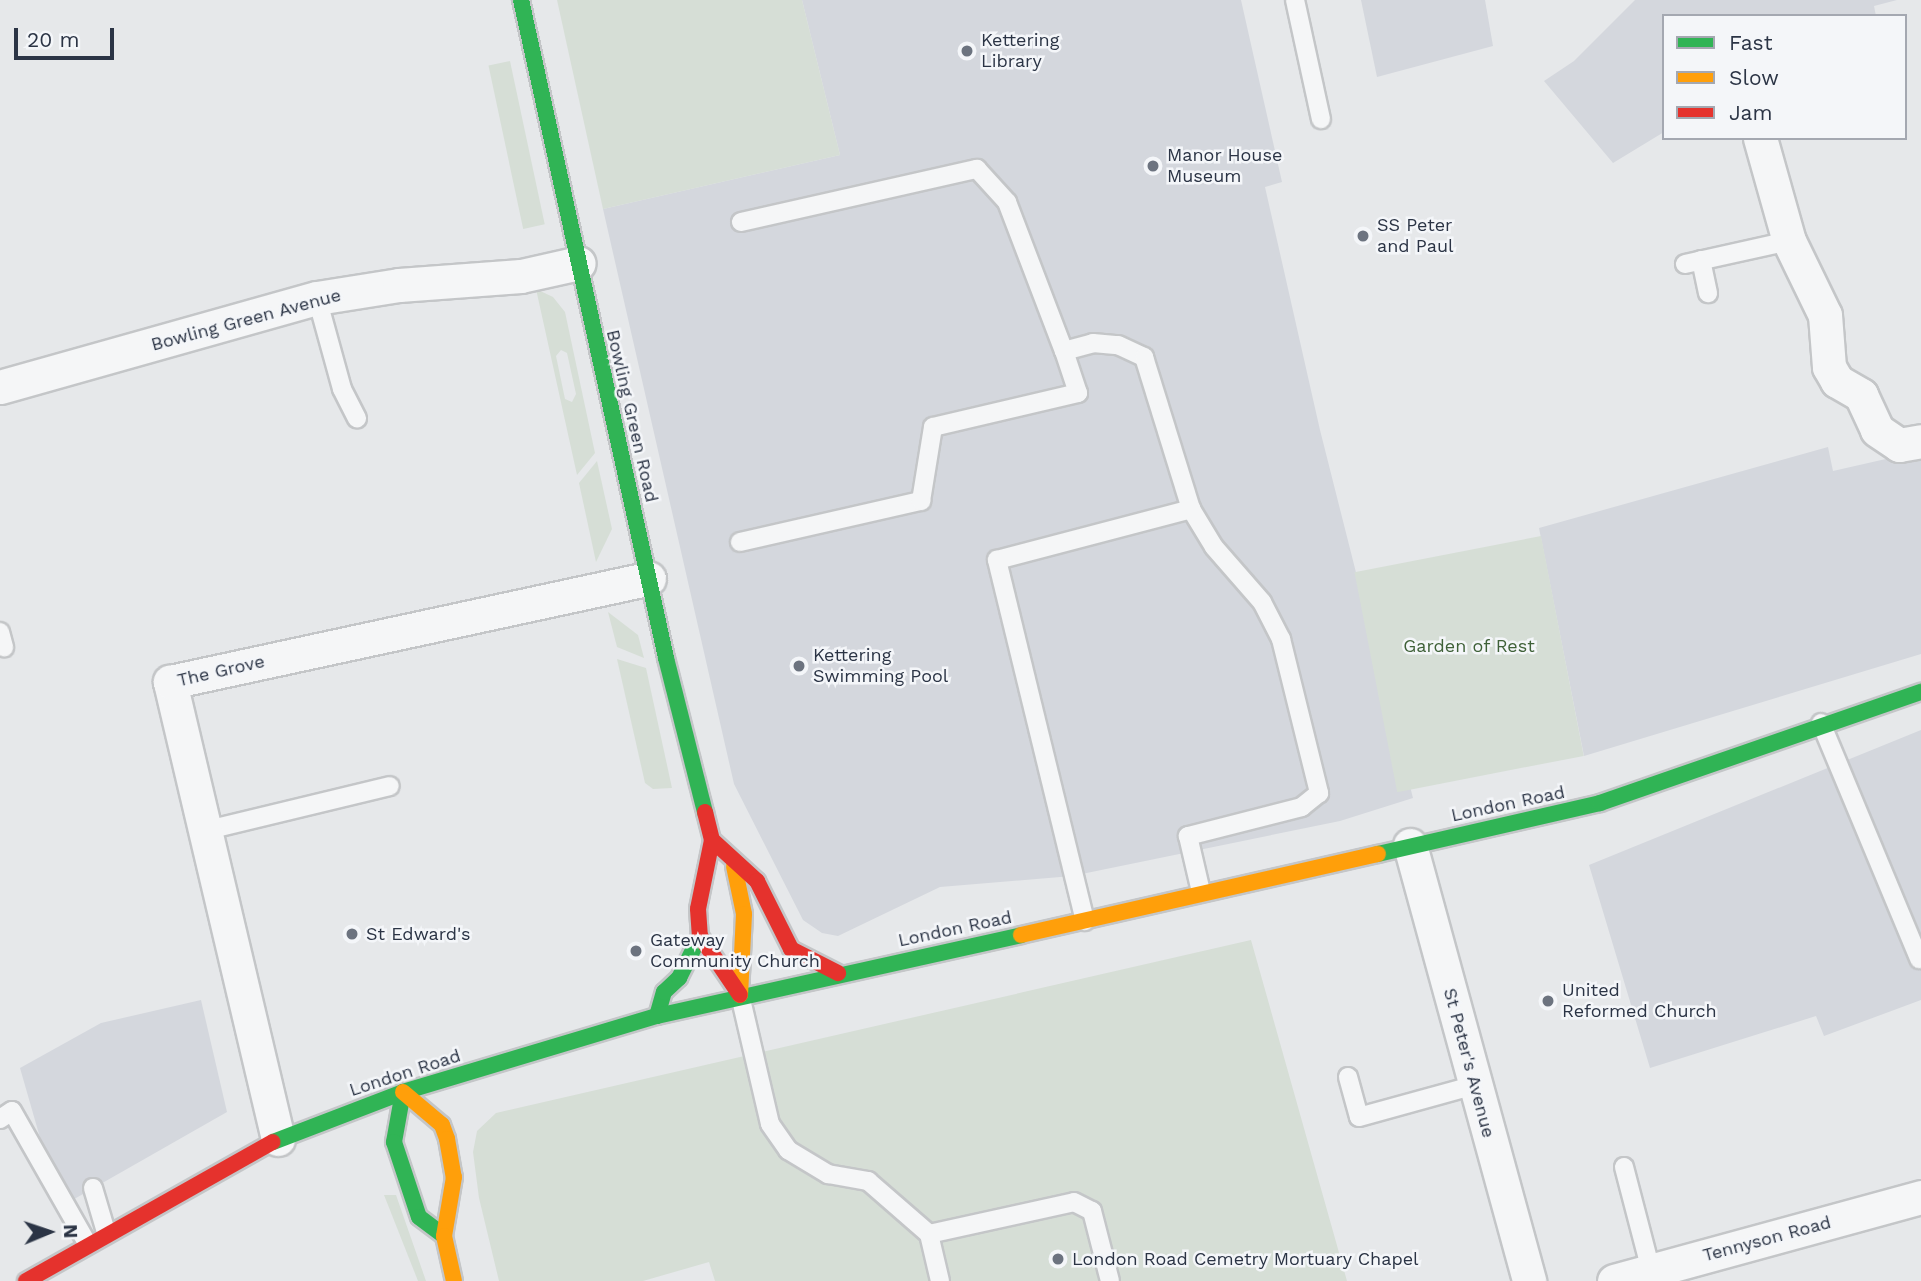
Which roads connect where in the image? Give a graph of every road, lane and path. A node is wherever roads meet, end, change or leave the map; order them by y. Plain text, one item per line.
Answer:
1 (521, 0) edge
2 (1295, 0) edge
3 (1321, 119) dead end
4 (1761, 140) edge
5 (741, 222) dead end
6 (1789, 240) junction
7 (579, 263) junction
8 (1708, 293) dead end
9 (317, 298) junction
10 (1064, 351) junction
11 (0, 387) edge
12 (357, 418) dead end
13 (1921, 441) edge
14 (1191, 509) junction
15 (740, 542) dead end
16 (649, 578) junction
17 (1921, 692) edge
18 (1821, 723) junction
19 (390, 786) dead end
20 (204, 831) junction
21 (712, 839) junction
22 (1410, 845) junction
23 (733, 857) junction
24 (1201, 892) junction
25 (1084, 921) junction
26 (700, 936) junction
27 (1919, 959) dead end
28 (838, 973) junction
29 (740, 995) junction
30 (657, 1016) junction
31 (1348, 1077) dead end
32 (1475, 1085) junction
33 (402, 1092) junction
34 (0, 1119) edge
35 (278, 1139) junction
36 (1624, 1167) dead end
37 (93, 1188) dead end
38 (1921, 1198) edge
39 (106, 1232) junction
40 (929, 1234) junction
41 (444, 1236) junction
42 (87, 1243) junction
43 (61, 1259) junction
44 (1651, 1271) junction
45 (26, 1281) edge
46 (73, 1281) edge
47 (454, 1281) edge
48 (940, 1281) edge
49 (1110, 1281) edge
50 (1529, 1281) edge
51 (1614, 1281) edge

1 - 7 main road, Bowling Green Road
2 - 3 lane
4 - 6 street
5 - 10 lane
6 - 8 lane
6 - 13 street
7 - 9 street, Bowling Green Avenue
7 - 16 main road, Bowling Green Road
9 - 11 street, Bowling Green Avenue
9 - 12 lane
10 - 14 lane
10 - 15 lane
14 - 24 lane
14 - 25 lane
16 - 20 street, The Grove
16 - 21 main road, Bowling Green Road
17 - 18 main road, London Road
18 - 22 main road, London Road
18 - 27 lane
19 - 20 lane
20 - 35 street, The Grove
21 - 23 main road
21 - 26 main road, Bowling Green Road
22 - 24 main road, London Road
22 - 32 street, St Peter's Avenue
23 - 28 main road
23 - 29 main road
24 - 25 main road, London Road
25 - 28 main road, London Road
26 - 29 main road
26 - 30 main road
28 - 29 main road, London Road
29 - 30 main road, London Road
29 - 40 lane
30 - 33 main road, London Road
31 - 32 lane
32 - 50 street, St Peter's Avenue
33 - 35 main road, London Road
33 - 41 main road
33 - 41 main road
34 - 42 lane
35 - 39 main road, London Road
36 - 44 lane
37 - 39 lane
38 - 44 street, Tennyson Road
39 - 42 main road, London Road
40 - 48 lane
40 - 49 lane
41 - 47 main road
42 - 43 main road, London Road
43 - 45 main road, London Road
43 - 46 lane
44 - 51 street, Tennyson Road

